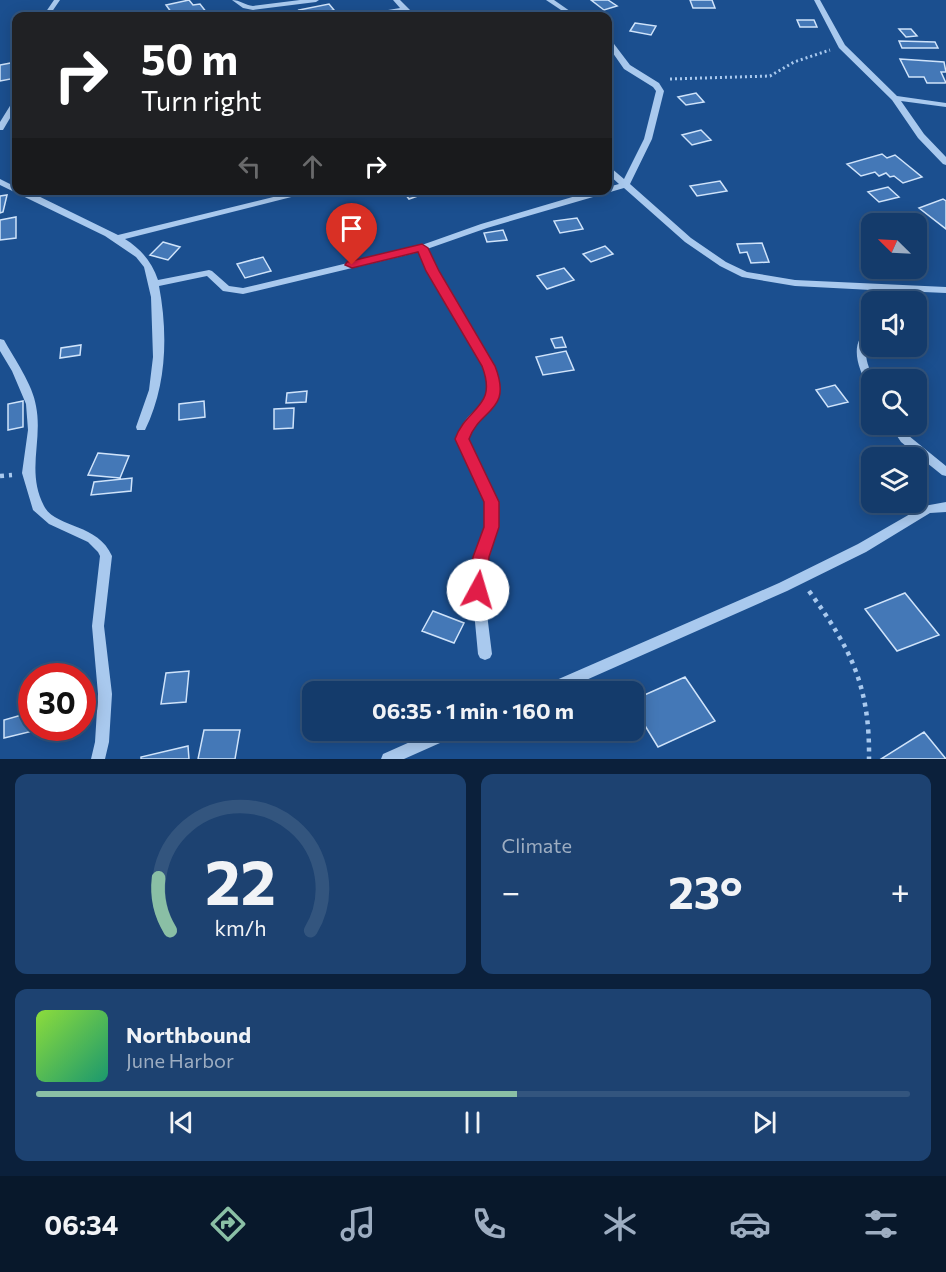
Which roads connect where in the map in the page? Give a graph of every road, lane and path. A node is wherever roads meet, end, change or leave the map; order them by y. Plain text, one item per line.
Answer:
1 (235, 0) edge
2 (315, 0) edge
3 (396, 0) edge
4 (549, 0) edge
5 (817, 0) edge
6 (406, 9) junction
7 (388, 12) edge
8 (409, 12) edge
9 (568, 12) edge
10 (842, 46) junction
11 (612, 47) edge
12 (648, 80) junction
13 (895, 98) junction
14 (946, 105) edge
15 (12, 109) edge
16 (0, 128) edge
17 (946, 162) edge
18 (612, 174) edge
19 (625, 185) junction
20 (612, 189) edge
21 (27, 195) edge
22 (295, 195) edge
23 (580, 195) edge
24 (590, 195) edge
25 (583, 197) junction
26 (115, 239) junction
27 (422, 248) junction
28 (154, 284) junction
29 (896, 288) junction
30 (946, 290) edge
31 (896, 291) edge
32 (0, 342) edge
33 (861, 348) edge
34 (864, 369) edge
35 (141, 427) dead end
36 (902, 435) edge
37 (946, 472) edge
38 (946, 507) edge
39 (799, 579) junction
40 (485, 654) dead end
41 (568, 681) edge
42 (428, 741) edge
43 (98, 759) edge
44 (388, 759) edge
45 (869, 759) edge

1 - 2 street
3 - 6 street
4 - 9 street
5 - 10 street
6 - 7 street
6 - 8 street
10 - 12 path
10 - 13 street
11 - 12 street
12 - 19 street
13 - 14 street
13 - 17 street
15 - 16 street
18 - 19 street
19 - 20 street
19 - 29 street
21 - 26 street
22 - 26 street
23 - 25 street
24 - 25 street
25 - 27 street
26 - 28 street
27 - 28 street
27 - 40 street
28 - 35 street
29 - 30 street
29 - 31 street
32 - 43 street
33 - 34 street
36 - 37 street
38 - 39 street
39 - 41 street
39 - 45 path
42 - 44 street

